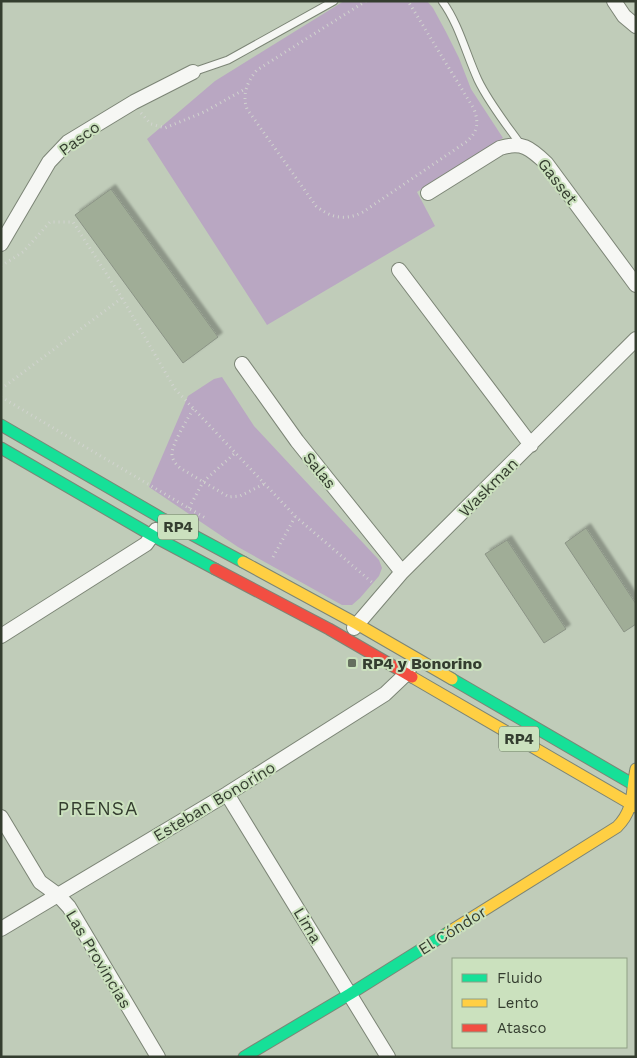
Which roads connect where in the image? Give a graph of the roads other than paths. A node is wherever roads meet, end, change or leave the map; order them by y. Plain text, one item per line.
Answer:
1 (334, 1) edge
2 (442, 1) edge
3 (614, 1) edge
4 (636, 26) edge
5 (193, 72) joint
6 (522, 145) junction
7 (428, 193) dead end
8 (1, 244) edge
9 (399, 270) dead end
10 (636, 286) edge
11 (636, 339) edge
12 (242, 364) dead end
13 (1, 425) edge
14 (531, 445) junction
15 (1, 448) edge
16 (163, 519) junction
17 (153, 536) junction
18 (402, 572) junction
19 (356, 624) junction
20 (1, 636) edge
21 (347, 640) junction
22 (415, 658) junction
23 (406, 674) junction
24 (636, 769) edge
25 (634, 785) edge
26 (227, 794) junction
27 (634, 806) edge
28 (1, 816) edge
29 (58, 895) junction
30 (1, 929) edge
31 (350, 994) junction
32 (158, 1057) edge
33 (244, 1057) edge
34 (388, 1057) edge

1 - 5 lane
2 - 6 lane
3 - 4 street
5 - 8 street, Pasco
6 - 7 street, Gasset
6 - 10 street, Gasset
9 - 14 street
11 - 14 street, Waskman
12 - 18 street, Salas
13 - 16 main road, RP4
14 - 18 street, Waskman
15 - 17 main road, RP4
16 - 17 street
16 - 19 main road, RP4
17 - 20 street
17 - 21 main road, RP4
18 - 19 street, Waskman
19 - 21 street, Waskman
19 - 22 main road, RP4
21 - 23 main road, RP4
22 - 23 street, Esteban Bonorino
22 - 25 main road, RP4
23 - 26 street, Esteban Bonorino
23 - 27 main road, RP4
24 - 25 main road
25 - 27 main road
26 - 29 street, Esteban Bonorino
26 - 31 street, Lima
27 - 31 main road, El Cóndor
28 - 29 street, Las Provincias
29 - 30 street, Esteban Bonorino
29 - 32 street, Las Provincias
31 - 33 main road, El Cóndor
31 - 34 street, Lima

